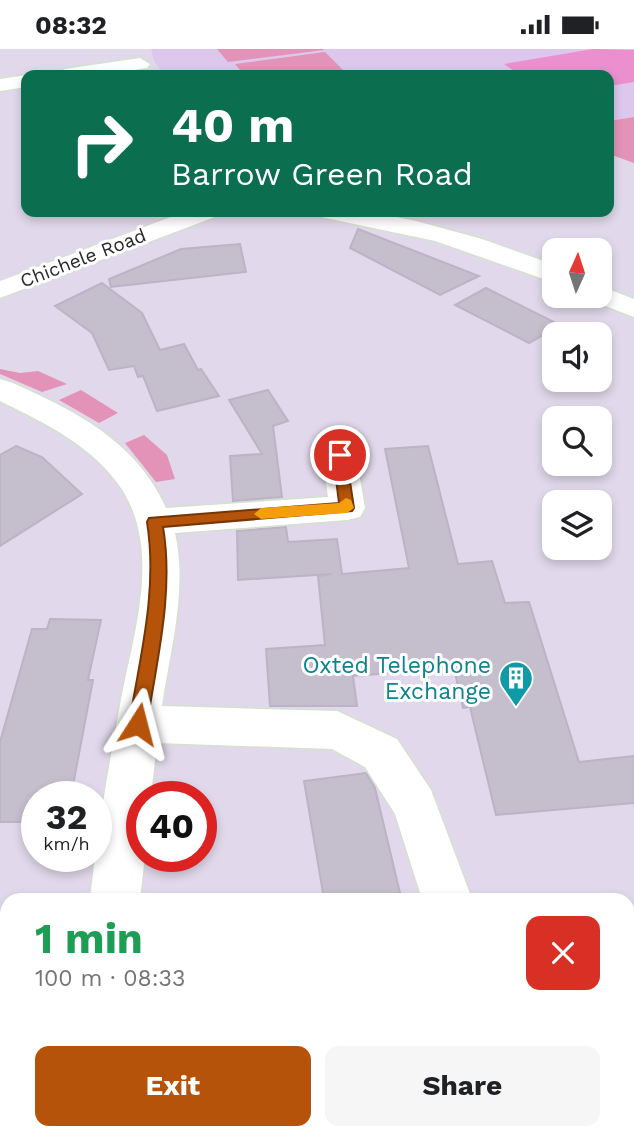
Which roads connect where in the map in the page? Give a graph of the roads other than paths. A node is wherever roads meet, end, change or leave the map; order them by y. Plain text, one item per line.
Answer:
1 (140, 63) edge
2 (96, 70) edge
3 (21, 82) edge
4 (0, 85) edge
5 (193, 217) edge
6 (359, 217) edge
7 (542, 269) edge
8 (0, 290) edge
9 (612, 299) edge
10 (634, 309) edge
11 (0, 389) edge
12 (340, 455) dead end
13 (154, 522) junction
14 (138, 724) junction
15 (116, 893) edge
16 (445, 893) edge

1 - 2 street
3 - 4 street
5 - 8 street, Chichele Road
6 - 7 street
9 - 10 street
11 - 13 street
12 - 13 street
13 - 14 street
14 - 15 street
14 - 16 street

